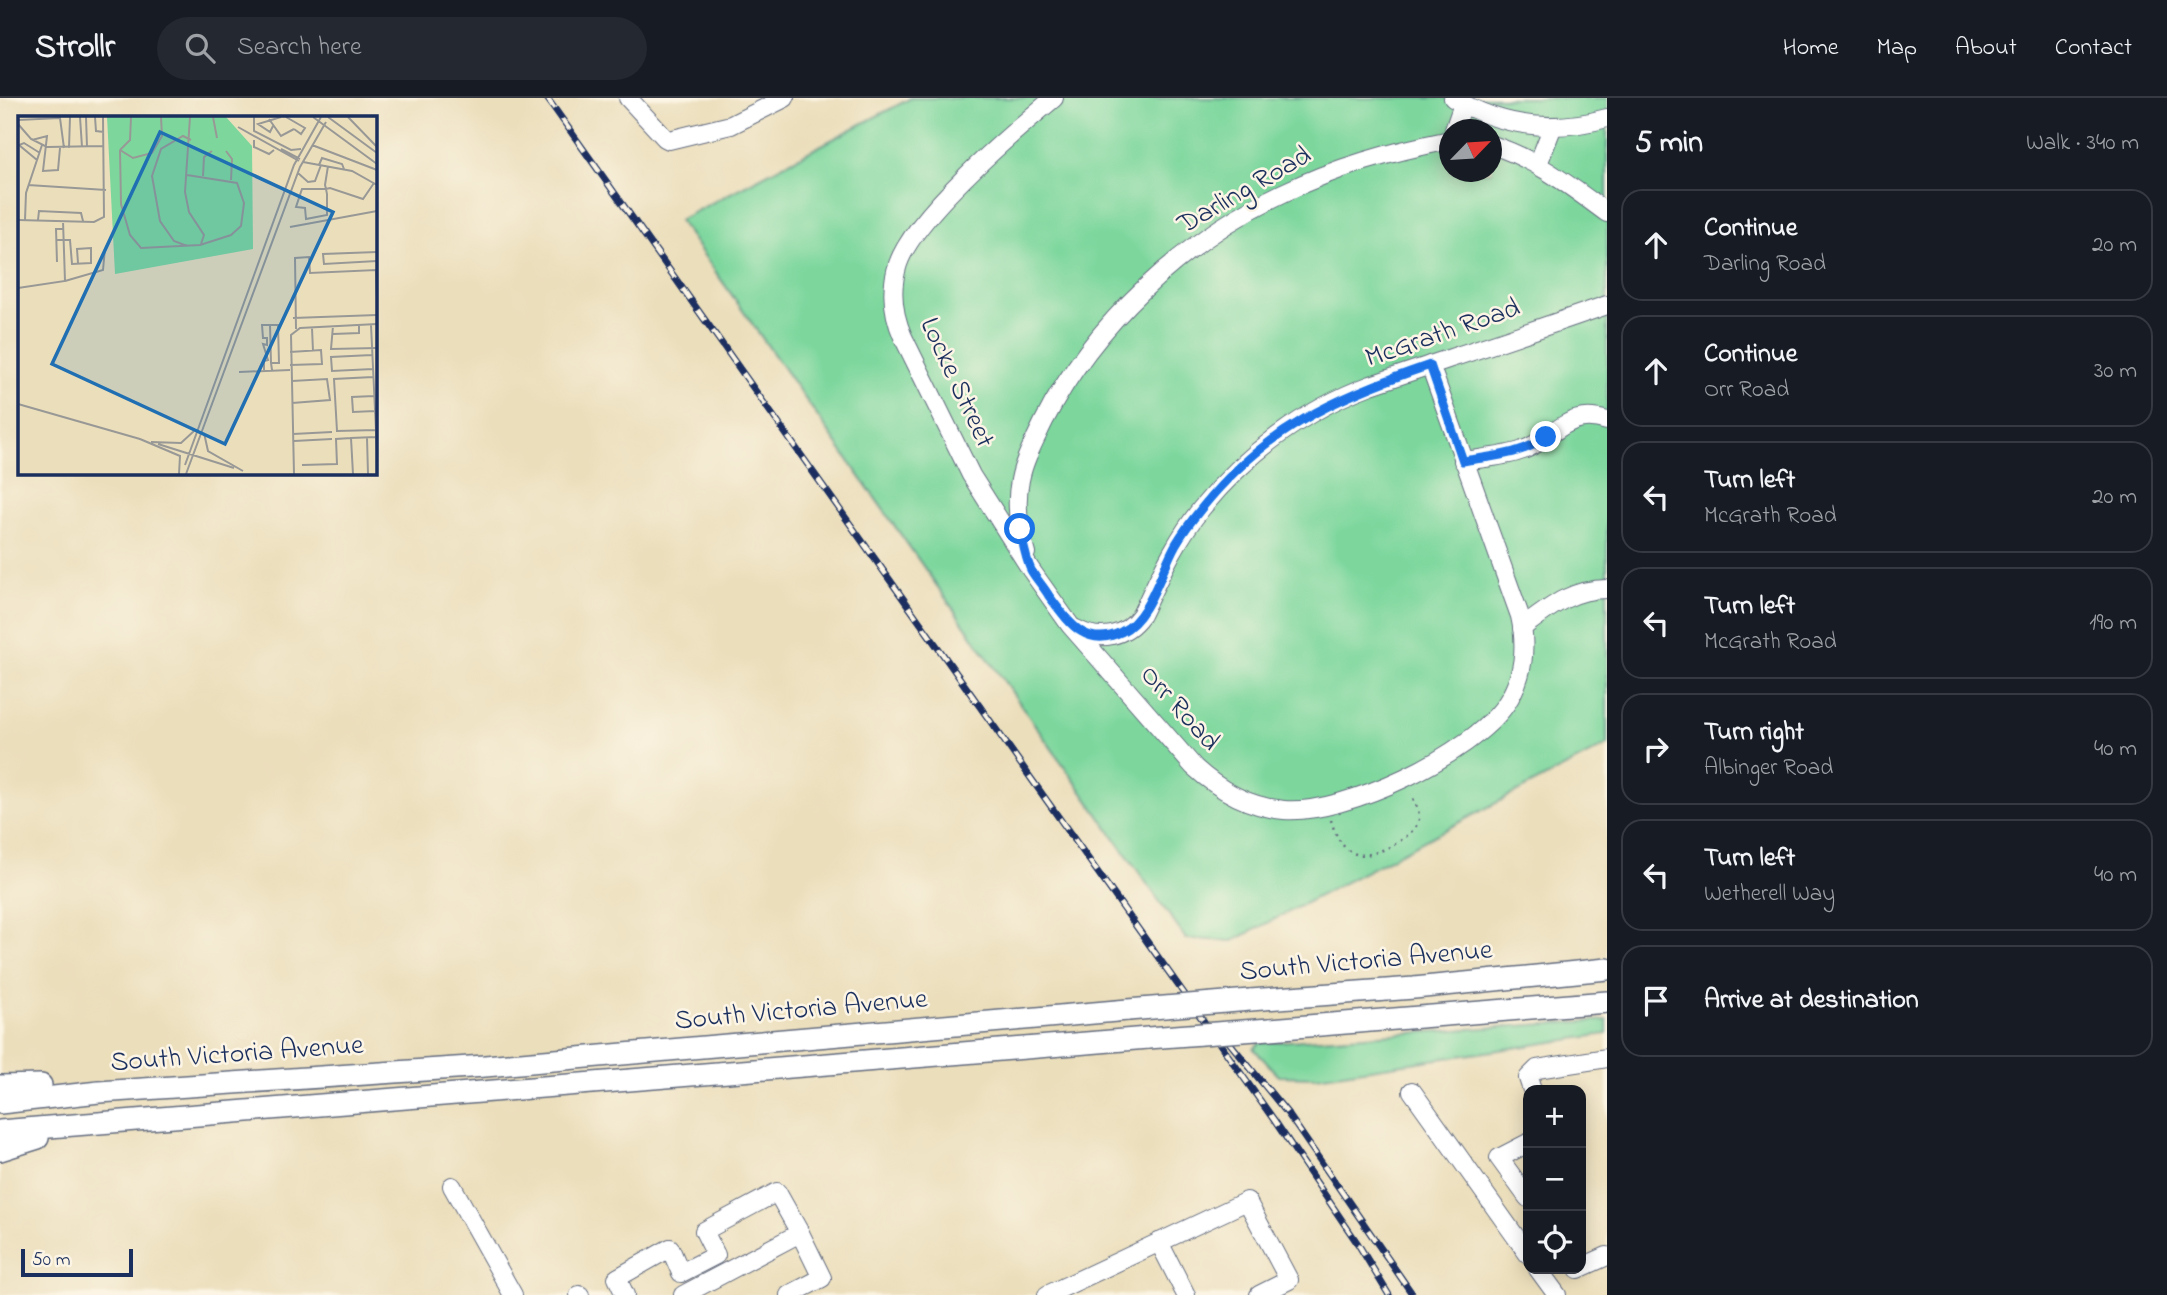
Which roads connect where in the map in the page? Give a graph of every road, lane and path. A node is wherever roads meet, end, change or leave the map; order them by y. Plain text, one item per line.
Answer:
1 (628, 98) edge
2 (785, 98) edge
3 (1054, 98) edge
4 (1458, 101) edge
5 (1607, 117) edge
6 (1456, 119) edge
7 (1553, 127) junction
8 (1439, 143) edge
9 (1502, 148) edge
10 (1538, 164) junction
11 (1607, 213) edge
12 (1607, 305) edge
13 (1430, 365) junction
14 (1607, 421) edge
15 (1463, 461) junction
16 (1031, 570) junction
17 (1607, 589) edge
18 (1070, 625) junction
19 (1522, 628) junction
20 (1404, 778) junction
21 (1330, 806) junction
22 (1607, 970) edge
23 (1607, 1002) edge
24 (1607, 1058) edge
25 (1530, 1085) edge
26 (0, 1086) edge
27 (1412, 1091) dead end
28 (99, 1092) junction
29 (0, 1103) edge
30 (85, 1125) junction
31 (0, 1131) edge
32 (1523, 1146) edge
33 (0, 1150) edge
34 (452, 1186) dead end
35 (1523, 1191) edge
36 (800, 1234) junction
37 (1159, 1242) junction
38 (1523, 1247) edge
39 (1607, 1256) edge
40 (1586, 1265) edge
41 (1542, 1274) edge
42 (513, 1295) edge
43 (625, 1295) edge
44 (683, 1295) edge
45 (789, 1295) edge
46 (1047, 1295) edge
47 (1186, 1295) edge
48 (1259, 1295) edge
49 (1557, 1295) edge

1 - 2 lane
3 - 16 lane, Locke Street
4 - 6 lane
4 - 7 lane
5 - 7 lane
7 - 10 lane
8 - 16 lane, Darling Road
9 - 10 lane
10 - 11 lane
12 - 13 lane, McGrath Road
13 - 15 lane, Orr Road
13 - 18 lane, McGrath Road
14 - 15 lane
15 - 19 lane, Orr Road
16 - 18 lane, Orr Road
17 - 19 lane
18 - 21 lane, Orr Road
19 - 20 lane, Orr Road
20 - 21 lane, Orr Road
20 - 21 path
22 - 28 main road, South Victoria Avenue, bridge
23 - 30 main road, South Victoria Avenue, bridge
24 - 25 lane
26 - 28 main road
27 - 38 lane
28 - 29 main road, South Victoria Avenue
30 - 31 main road, South Victoria Avenue
30 - 33 main road
32 - 35 lane
34 - 42 lane
36 - 43 lane
36 - 44 lane
36 - 45 lane
37 - 46 lane
37 - 47 lane
37 - 48 lane
39 - 40 lane
41 - 49 lane

